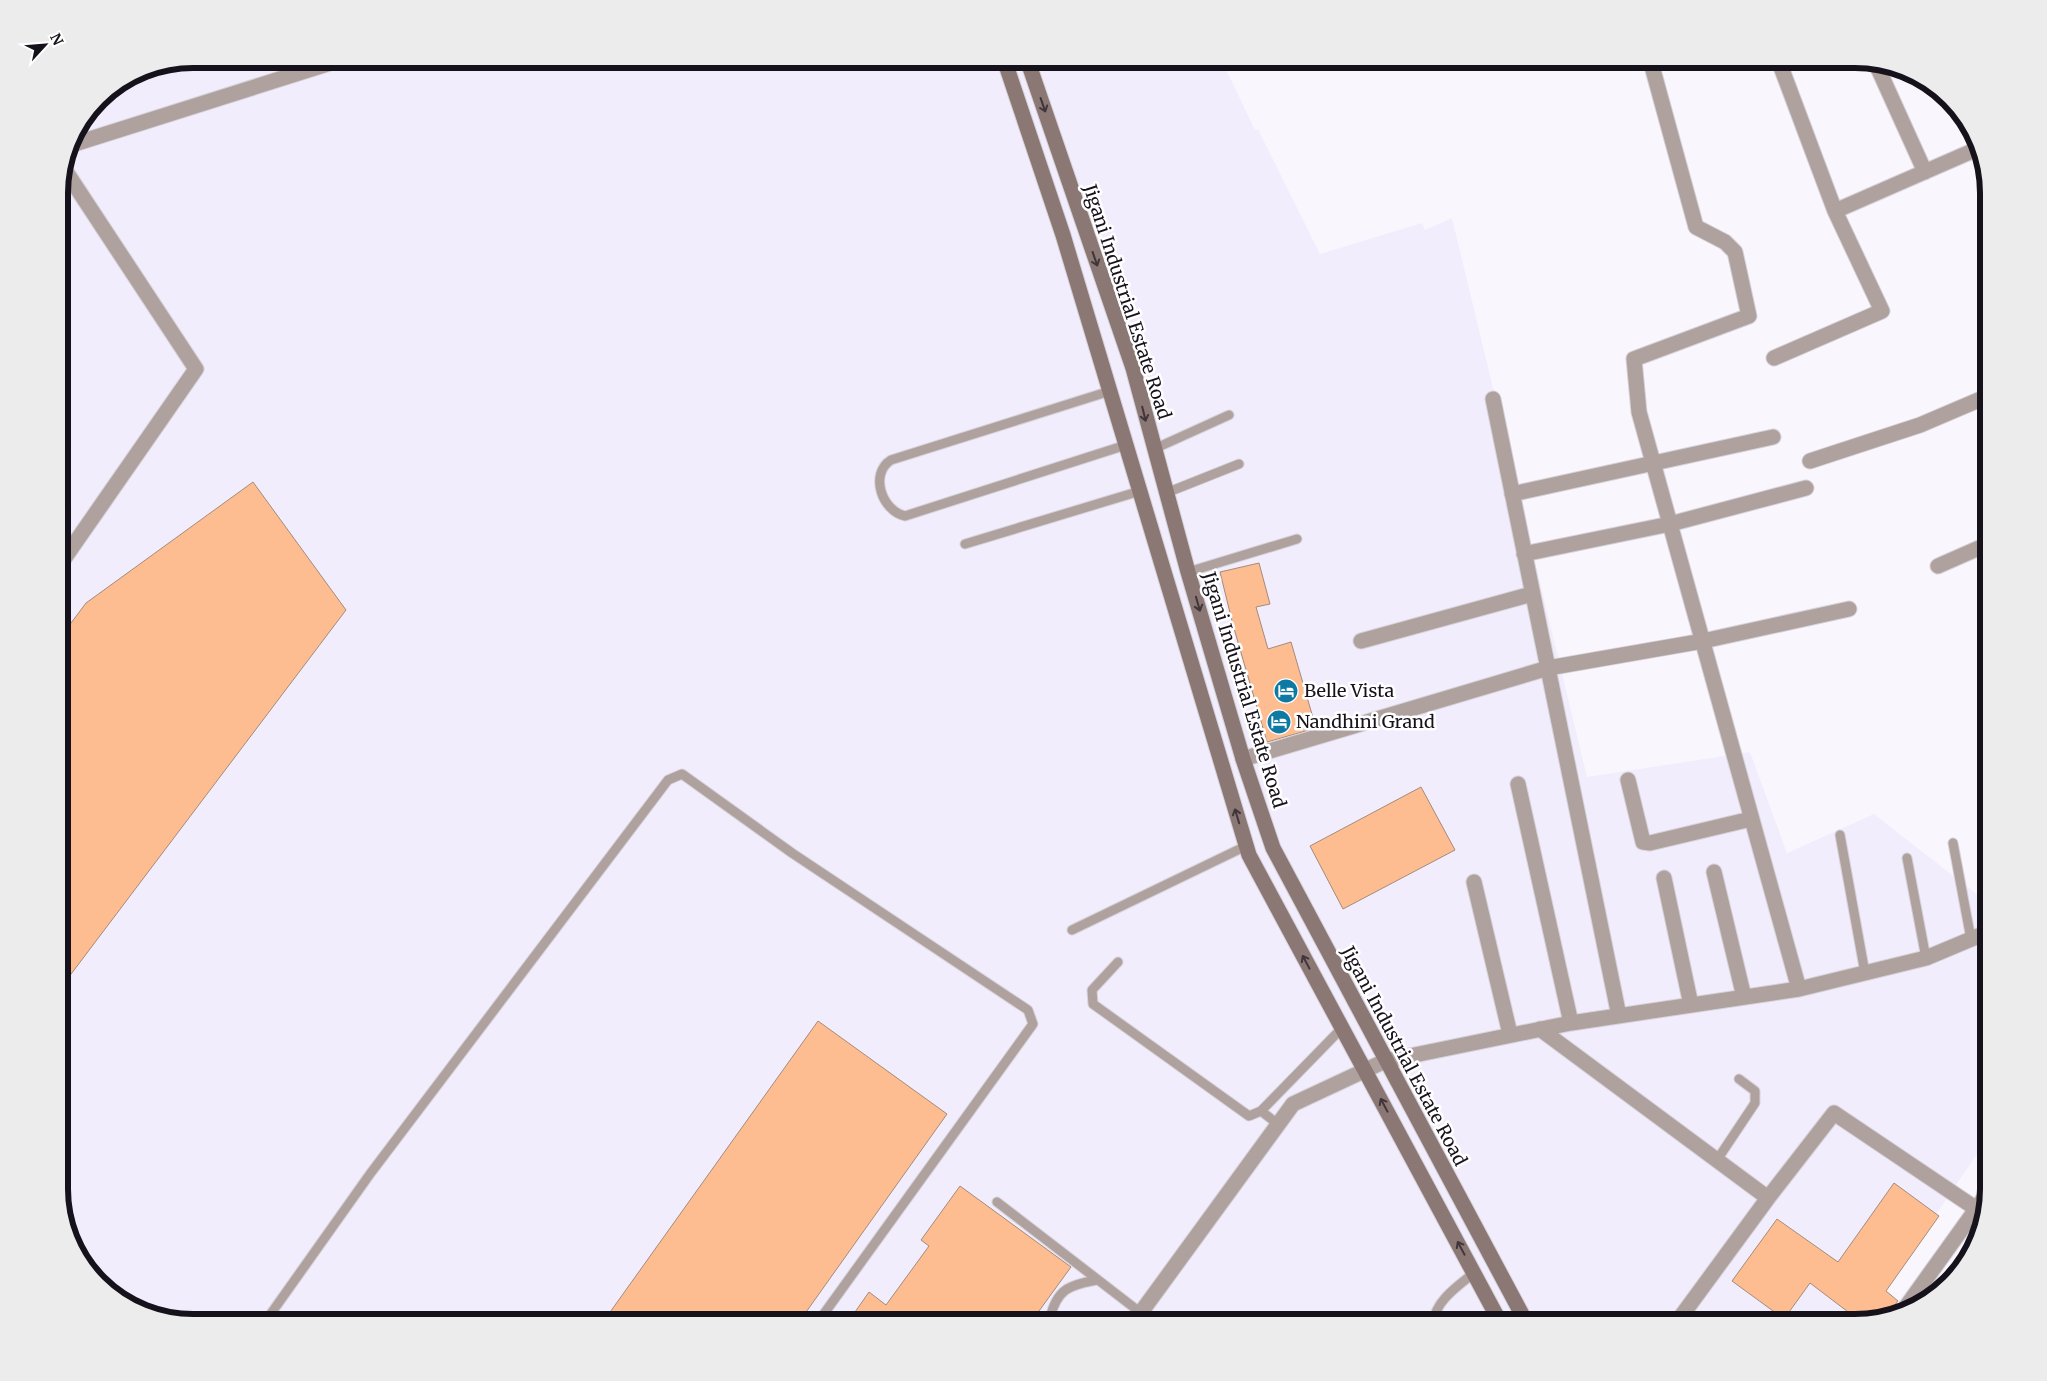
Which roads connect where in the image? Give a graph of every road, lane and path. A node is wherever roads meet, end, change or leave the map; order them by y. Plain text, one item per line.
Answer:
1 (315, 68) edge
2 (1007, 68) edge
3 (1030, 68) edge
4 (1652, 68) edge
5 (1781, 68) edge
6 (1879, 71) edge
7 (77, 143) edge
8 (1972, 151) edge
9 (1925, 172) junction
10 (69, 176) edge
11 (1835, 211) junction
12 (1774, 358) dead end
13 (1110, 391) junction
14 (1493, 399) dead end
15 (1980, 399) edge
16 (1229, 414) dead end
17 (1773, 437) dead end
18 (1126, 445) junction
19 (1154, 449) junction
20 (1810, 461) dead end
21 (1653, 463) junction
22 (1239, 464) dead end
23 (1806, 488) dead end
24 (1140, 491) junction
25 (1166, 493) junction
26 (1512, 494) junction
27 (1670, 524) junction
28 (1297, 539) dead end
29 (965, 544) dead end
30 (1980, 548) edge
31 (68, 553) edge
32 (1524, 554) junction
33 (1938, 566) dead end
34 (1188, 572) junction
35 (1532, 594) junction
36 (1848, 609) dead end
37 (1361, 641) dead end
38 (1702, 642) junction
39 (1548, 668) junction
40 (1243, 758) junction
41 (1628, 780) dead end
42 (1518, 784) dead end
43 (1752, 819) junction
44 (1840, 835) dead end
45 (1953, 843) dead end
46 (1246, 846) junction
47 (1907, 858) dead end
48 (1714, 872) dead end
49 (1664, 878) dead end
50 (1474, 882) dead end
51 (1072, 930) dead end
52 (1980, 935) edge
53 (1971, 939) junction
54 (1926, 958) junction
55 (1118, 962) dead end
56 (1865, 973) junction
57 (1799, 989) junction
58 (1744, 997) junction
59 (1691, 1005) junction
60 (1618, 1016) junction
61 (1571, 1023) junction
62 (1342, 1028) junction
63 (1540, 1029) junction
64 (1510, 1034) junction
65 (1385, 1061) junction
66 (1365, 1071) junction
67 (1739, 1079) dead end
68 (1261, 1111) junction
69 (1278, 1125) junction
70 (1717, 1160) junction
71 (1768, 1198) junction
72 (997, 1202) dead end
73 (1977, 1210) edge
74 (1976, 1215) edge
75 (1474, 1273) junction
76 (1097, 1280) junction
77 (1911, 1300) edge
78 (271, 1314) edge
79 (824, 1314) edge
80 (1051, 1314) edge
81 (1134, 1314) edge
82 (1141, 1314) edge
83 (1435, 1314) edge
84 (1496, 1314) edge
85 (1522, 1314) edge
86 (1683, 1314) edge

1 - 7 street
2 - 13 main road
3 -> 19 main road, Jigani Industrial Estate Road
4 - 21 street
5 - 11 street
6 - 9 street
8 - 9 street
9 - 11 street
10 - 31 street
11 - 12 street
13 - 18 main road
13 - 18 lane
14 - 26 street
15 - 20 street
16 - 19 lane
17 - 21 street
18 - 24 main road
19 - 25 main road, Jigani Industrial Estate Road
21 - 26 street
21 - 27 street
22 - 25 lane
23 - 27 street
24 - 29 lane
46 -> 24 main road
25 - 34 main road, Jigani Industrial Estate Road
26 - 32 street
27 - 32 street
27 - 38 street
28 - 34 lane
30 - 33 street
32 - 35 street
34 -> 40 main road, Jigani Industrial Estate Road
35 - 37 street
35 - 39 street
36 - 38 street
38 - 39 street
38 - 43 street
39 - 40 street
39 - 60 street
40 - 65 main road, Jigani Industrial Estate Road
41 - 43 street
42 - 61 street
43 - 57 street
44 - 56 lane
45 - 53 lane
46 - 51 lane
62 -> 46 main road
47 - 54 lane
48 - 58 street
49 - 59 street
50 - 64 street
52 - 53 street
53 - 54 street
54 - 56 street
55 - 68 lane
56 - 57 street
57 - 58 street
58 - 59 street
59 - 60 street
60 - 61 street
61 - 63 street
62 - 66 main road
62 - 68 lane
63 - 64 street
63 - 70 street
64 - 65 street
65 - 66 street
65 - 85 main road, Jigani Industrial Estate Road
66 - 69 street
75 -> 66 main road
67 - 70 lane
68 - 69 lane
69 - 82 street
70 - 71 street
71 - 73 street
71 - 86 street
72 - 76 lane
74 - 77 street
75 - 83 lane
75 - 84 main road
76 - 80 lane
76 - 81 lane
78 - 79 lane

